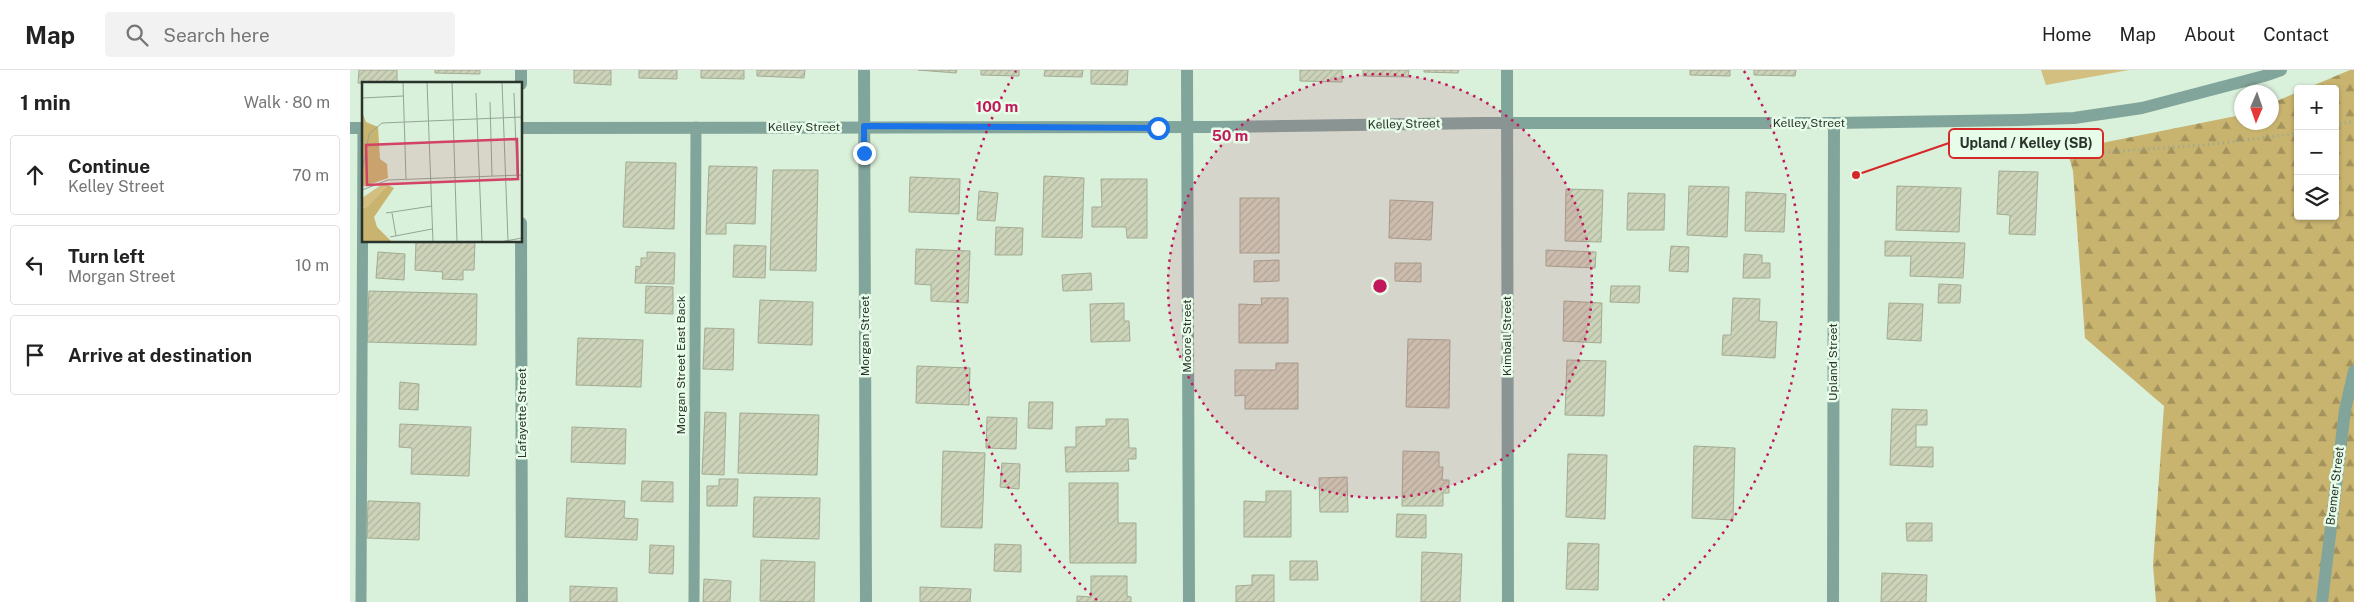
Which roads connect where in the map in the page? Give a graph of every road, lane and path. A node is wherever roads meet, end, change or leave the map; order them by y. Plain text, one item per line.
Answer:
1 (864, 70) edge
2 (1187, 70) edge
3 (1507, 70) edge
4 (2281, 70) edge
5 (2354, 122) edge
6 (1506, 123) junction
7 (1834, 123) junction
8 (2339, 124) edge
9 (864, 126) junction
10 (1187, 127) junction
11 (522, 128) edge
12 (696, 128) junction
13 (2294, 134) edge
14 (2080, 138) dead end
15 (363, 242) edge
16 (521, 242) edge
17 (2354, 371) edge
18 (361, 602) edge
19 (522, 602) edge
20 (694, 602) edge
21 (866, 602) edge
22 (1188, 602) edge
23 (1508, 602) edge
24 (1833, 602) edge
25 (2322, 602) edge

1 - 9 street, Morgan Street
2 - 10 street, Moore Street
3 - 6 street, Kimball Street
4 - 7 street, Kelley Street
5 - 8 path
6 - 7 street, Kelley Street
6 - 10 street, Kelley Street
6 - 23 street, Kimball Street
7 - 24 street, Upland Street
9 - 10 street, Kelley Street
9 - 12 street, Kelley Street
9 - 21 street, Morgan Street
10 - 22 street, Moore Street
11 - 12 street, Kelley Street
12 - 20 lane, Morgan Street East Back
13 - 14 path
15 - 18 lane
16 - 19 street, Lafayette Street
17 - 25 street, Bremer Street

